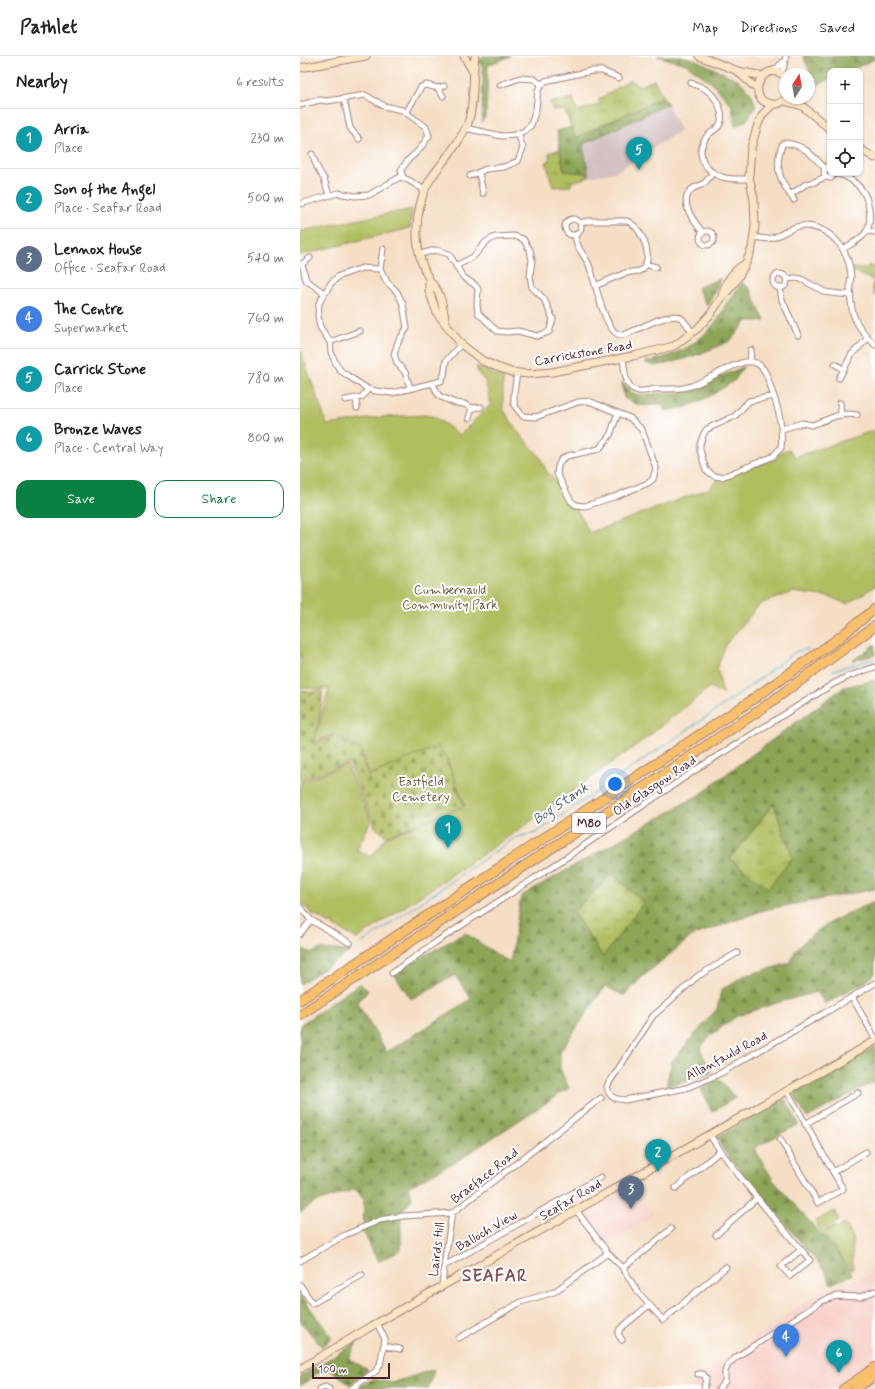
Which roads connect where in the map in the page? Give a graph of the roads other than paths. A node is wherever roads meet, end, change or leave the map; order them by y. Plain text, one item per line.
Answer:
1 (366, 56) edge
2 (463, 56) edge
3 (470, 56) edge
4 (475, 56) edge
5 (699, 56) edge
6 (785, 58) edge
7 (300, 68) edge
8 (784, 68) edge
9 (738, 71) junction
10 (472, 72) junction
11 (772, 72) junction
12 (779, 74) edge
13 (762, 76) junction
14 (619, 78) dead end
15 (691, 83) dead end
16 (500, 85) dead end
17 (542, 85) junction
18 (444, 86) dead end
19 (438, 88) junction
20 (757, 89) junction
21 (443, 96) dead end
22 (344, 98) junction
23 (761, 99) junction
24 (779, 103) edge
25 (772, 104) junction
26 (796, 104) edge
27 (300, 105) edge
28 (802, 106) joint
29 (406, 113) junction
30 (763, 114) junction
31 (827, 127) edge
32 (465, 128) junction
33 (518, 133) junction
34 (359, 139) dead end
35 (863, 151) edge
36 (312, 154) dead end
37 (875, 158) edge
38 (827, 167) edge
39 (827, 169) edge
40 (713, 172) junction
41 (479, 173) junction
42 (470, 176) dead end
43 (834, 176) edge
44 (843, 176) edge
45 (825, 177) junction
46 (403, 178) junction
47 (750, 179) junction
48 (425, 190) junction
49 (483, 193) dead end
50 (790, 195) junction
51 (329, 196) junction
52 (794, 200) dead end
53 (300, 204) edge
54 (580, 223) junction
55 (867, 231) junction
56 (875, 232) edge
57 (703, 233) dead end
58 (575, 235) junction
59 (754, 237) junction
60 (383, 249) dead end
61 (843, 250) junction
62 (420, 254) junction
63 (310, 258) dead end
64 (301, 264) edge
65 (645, 264) junction
66 (456, 266) junction
67 (656, 267) dead end
68 (380, 269) junction
69 (786, 279) junction
70 (595, 286) junction
71 (780, 288) junction
72 (324, 293) junction
73 (851, 294) junction
74 (360, 331) dead end
75 (692, 333) junction
76 (798, 335) dead end
77 (868, 338) junction
78 (330, 342) junction
79 (461, 344) junction
80 (875, 345) edge
81 (751, 350) dead end
82 (623, 358) junction
83 (750, 362) junction
84 (835, 364) dead end
85 (843, 369) junction
86 (517, 373) junction
87 (838, 378) dead end
88 (433, 384) junction
89 (410, 388) junction
90 (368, 389) junction
91 (774, 396) junction
92 (356, 398) junction
93 (345, 400) dead end
94 (840, 403) dead end
95 (481, 406) dead end
96 (357, 408) dead end
97 (472, 408) junction
98 (618, 413) junction
99 (841, 415) junction
100 (857, 416) dead end
101 (469, 418) dead end
102 (782, 429) junction
103 (875, 609) edge
104 (875, 626) edge
105 (875, 667) edge
106 (300, 907) edge
107 (311, 920) junction
108 (300, 934) edge
109 (350, 943) dead end
110 (738, 953) dead end
111 (392, 973) dead end
112 (875, 983) edge
113 (852, 997) junction
114 (300, 1000) edge
115 (300, 1015) edge
116 (875, 1040) edge
117 (787, 1091) junction
118 (858, 1094) dead end
119 (601, 1098) dead end
120 (805, 1124) junction
121 (709, 1134) junction
122 (780, 1139) dead end
123 (720, 1151) junction
124 (866, 1152) dead end
125 (790, 1156) junction
126 (784, 1160) dead end
127 (833, 1172) junction
128 (601, 1177) dead end
129 (676, 1188) dead end
130 (757, 1198) junction
131 (576, 1210) junction
132 (452, 1213) junction
133 (671, 1229) dead end
134 (716, 1235) dead end
135 (801, 1250) junction
136 (608, 1253) junction
137 (300, 1261) edge
138 (444, 1266) junction
139 (726, 1267) dead end
140 (623, 1268) junction
141 (362, 1276) dead end
142 (300, 1285) edge
143 (442, 1287) junction
144 (875, 1292) edge
145 (649, 1305) junction
146 (377, 1323) junction
147 (459, 1338) dead end
148 (622, 1340) dead end
149 (384, 1346) junction
150 (400, 1350) dead end
151 (875, 1367) edge
152 (300, 1369) edge
153 (698, 1374) dead end
154 (875, 1376) edge
155 (320, 1389) edge
156 (329, 1389) edge
157 (351, 1389) edge
158 (704, 1389) edge
159 (719, 1389) edge
160 (843, 1389) edge
161 (856, 1389) edge

1 - 7 street
2 - 3 street
2 - 10 street, Carrickstone Road
4 - 10 street, Carrickstone Road
5 - 9 street
6 - 8 street
6 - 11 street
9 - 13 street
9 - 20 street
10 - 32 street, Carrickstone Road
11 - 12 street
11 - 13 street
13 - 20 street
14 - 17 street
15 - 40 street
16 - 17 street
17 - 33 street
18 - 19 street
19 - 21 street
19 - 29 street
20 - 23 street
22 - 27 street
22 - 29 street
22 - 34 street
23 - 25 street
23 - 30 street
24 - 25 street
25 - 30 street, Carrickstone Road
26 - 28 street
28 - 31 street
29 - 46 street
30 - 47 street, Carrickstone Road
32 - 33 street
32 - 48 street, Carrickstone Road
33 - 41 street
35 - 37 street
36 - 51 street
38 - 50 street
39 - 45 street
40 - 47 street
40 - 57 street
41 - 42 street
41 - 49 street
43 - 45 street
44 - 55 street
45 - 50 street
46 - 48 street
46 - 51 street
47 - 59 street, Carrickstone Road
48 - 62 street, Carrickstone Road
50 - 52 street
51 - 53 street
54 - 58 street
54 - 58 street
54 - 65 street
55 - 56 street
55 - 61 street
58 - 70 street
59 - 61 street
59 - 75 street, Carrickstone Road
60 - 68 street
61 - 73 street
62 - 66 street
62 - 79 street, Carrickstone Road
63 - 64 street
64 - 72 street
65 - 67 street
65 - 70 street
66 - 66 street
68 - 72 street
68 - 89 street
69 - 71 street
69 - 71 street
69 - 73 street
70 - 75 street
71 - 76 street
72 - 78 street
73 - 77 street
74 - 78 street
75 - 82 street, Carrickstone Road
77 - 80 street
77 - 85 street
78 - 90 street
79 - 86 street, Carrickstone Road
79 - 88 street
81 - 83 street
82 - 83 street
82 - 86 street, Carrickstone Road
83 - 91 street
84 - 85 street
85 - 87 street
86 - 98 street
88 - 89 street
88 - 97 street
89 - 90 street
90 - 92 street
91 - 102 street
91 - 102 street
92 - 93 street
92 - 96 street
94 - 99 street
95 - 97 street
97 - 101 street
98 - 98 street
99 - 100 street
99 - 102 street
103 - 114 highway, M80
104 - 115 highway, M80
105 - 111 street, Old Glasgow Road
106 - 107 street
107 - 108 street
107 - 109 street
110 - 113 street, Allanfauld Road
112 - 113 street
113 - 116 street
116 - 117 street, Seafar Road
117 - 120 street
117 - 121 street, Seafar Road
118 - 120 street
119 - 132 street, Braeface Road
120 - 127 street
121 - 123 street
121 - 131 street, Seafar Road
122 - 125 street
123 - 129 street
123 - 130 street
124 - 127 street
125 - 126 street
125 - 127 street
128 - 138 street, Balloch View
130 - 134 street
130 - 135 street
131 - 136 street
131 - 143 street, Seafar Road
132 - 137 street, Braeface Road
132 - 138 street, Lairds Hill
133 - 140 street
135 - 135 street
136 - 140 street
136 - 147 street
138 - 143 street, Lairds Hill
139 - 145 street
140 - 145 street
141 - 142 street
143 - 146 street, Seafar Road
144 - 159 street
145 - 148 street
146 - 149 street
146 - 152 street, Seafar Road
149 - 150 street
149 - 157 street
151 - 160 main road
153 - 158 street
154 - 161 main road
155 - 156 street

